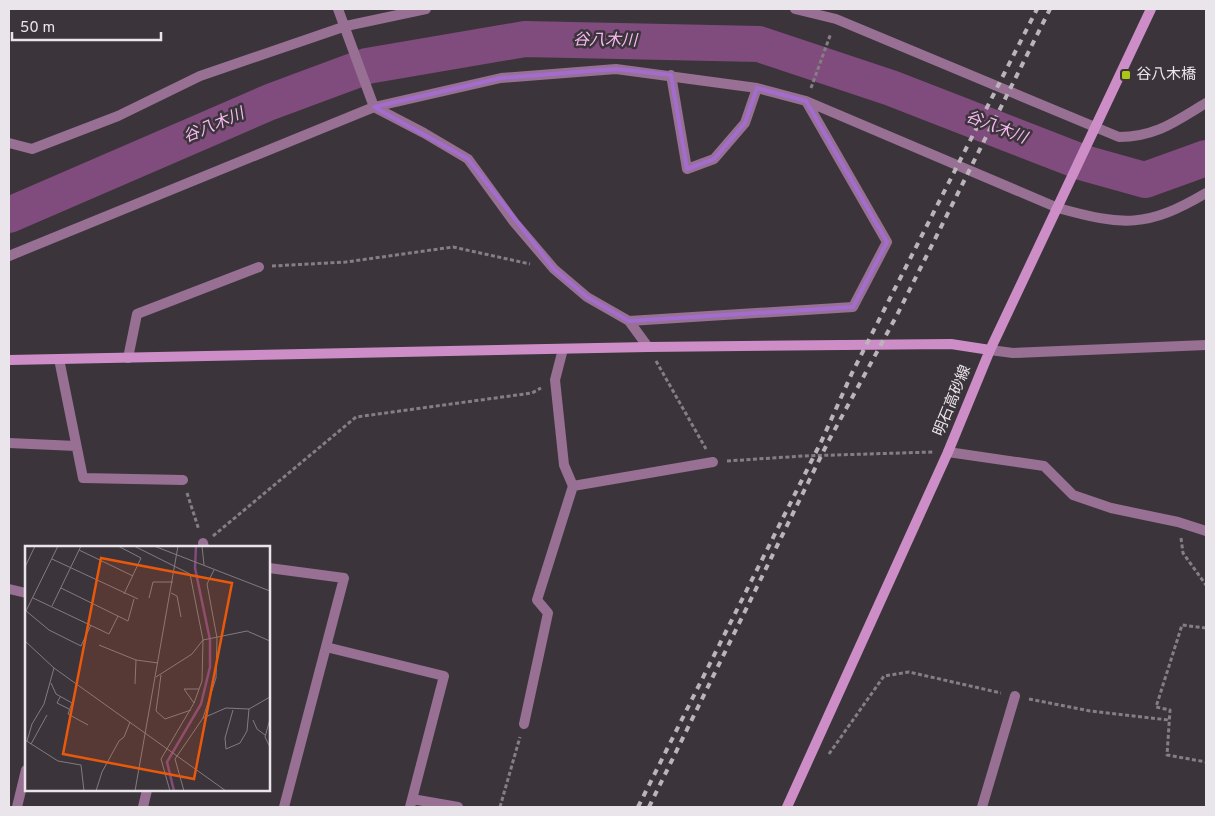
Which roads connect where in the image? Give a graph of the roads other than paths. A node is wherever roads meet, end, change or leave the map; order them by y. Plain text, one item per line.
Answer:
1 (338, 9) edge
2 (426, 9) edge
3 (795, 9) edge
4 (829, 9) edge
5 (1151, 9) edge
6 (836, 18) junction
7 (346, 26) junction
8 (671, 75) junction
9 (757, 88) junction
10 (806, 101) junction
11 (1206, 103) edge
12 (374, 108) junction
13 (1096, 129) junction
14 (9, 143) edge
15 (1206, 193) edge
16 (1058, 208) junction
17 (9, 256) edge
18 (259, 267) road end
19 (630, 321) junction
20 (1206, 344) edge
21 (648, 347) junction
22 (563, 349) junction
23 (990, 350) junction
24 (128, 358) junction
25 (59, 359) junction
26 (9, 360) edge
27 (9, 443) edge
28 (76, 446) junction
29 (948, 452) junction
30 (713, 462) road end
31 (183, 480) road end
32 (573, 486) junction
33 (1206, 532) edge
34 (270, 568) edge
35 (9, 589) edge
36 (25, 593) edge
37 (326, 647) junction
38 (1014, 696) road end
39 (524, 724) road end
40 (25, 774) edge
41 (147, 791) edge
42 (411, 803) edge
43 (16, 807) edge
44 (143, 807) edge
45 (284, 807) edge
46 (458, 807) edge
47 (787, 807) edge
48 (982, 807) edge

1 - 7 street
2 - 7 street
3 - 6 street
4 - 6 street
5 - 13 street, 明石高砂線
6 - 13 street
7 - 12 street
7 - 14 street
8 - 9 street
8 - 9 street
8 - 12 street
9 - 10 street
10 - 16 street
10 - 19 street
11 - 13 street
12 - 17 street
12 - 19 street
13 - 16 street, 明石高砂線
15 - 16 street
16 - 23 street, 明石高砂線
18 - 24 street
19 - 21 street
20 - 23 street
21 - 22 street
21 - 23 street
22 - 24 street
22 - 32 street
23 - 29 street, 明石高砂線
24 - 25 street
25 - 26 street
25 - 28 street
27 - 28 street
28 - 31 street
29 - 33 street
29 - 47 street, 明石高砂線
30 - 32 street
32 - 39 street
34 - 37 street
35 - 36 street
37 - 42 street
37 - 45 street
38 - 48 street
40 - 43 street
41 - 44 street
42 - 46 street

